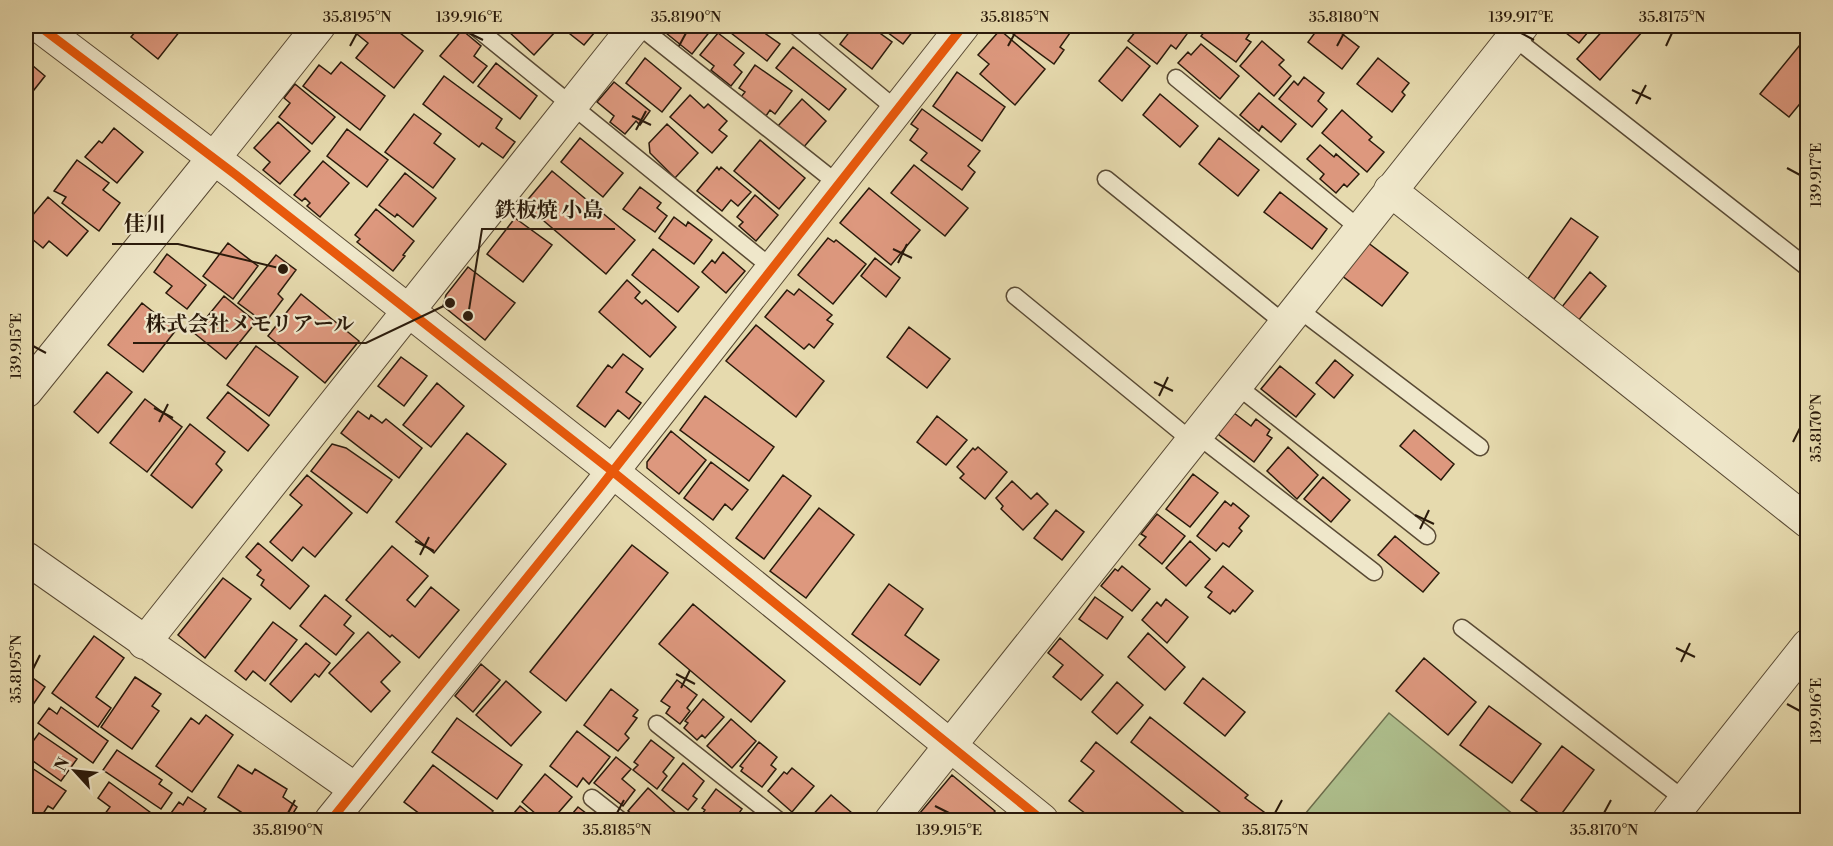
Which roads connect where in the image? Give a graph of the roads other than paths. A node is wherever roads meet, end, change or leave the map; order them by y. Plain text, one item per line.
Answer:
1 (39, 26) edge
2 (319, 26) edge
3 (474, 26) edge
4 (637, 26) edge
5 (796, 26) edge
6 (962, 26) edge
7 (1518, 31) edge
8 (1176, 78) dead end
9 (571, 106) junction
10 (897, 110) junction
11 (214, 158) junction
12 (1106, 179) dead end
13 (838, 184) junction
14 (1390, 190) junction
15 (1360, 229) junction
16 (772, 268) junction
17 (1808, 268) edge
18 (1015, 296) dead end
19 (407, 312) junction
20 (1291, 316) junction
21 (1236, 385) junction
22 (26, 391) edge
23 (1194, 438) junction
24 (1480, 447) dead end
25 (612, 471) junction
26 (1808, 522) edge
27 (1427, 536) dead end
28 (26, 558) edge
29 (1374, 572) dead end
30 (1462, 628) dead end
31 (144, 643) junction
32 (1808, 645) edge
33 (657, 724) dead end
34 (950, 747) junction
35 (355, 789) junction
36 (592, 798) dead end
37 (1677, 810) edge
38 (331, 820) edge
39 (620, 820) edge
40 (778, 820) edge
41 (891, 820) edge
42 (1042, 820) edge

1 - 11 street
2 - 11 street
3 - 9 lane
4 - 9 street
4 - 13 lane
5 - 10 lane
6 - 10 street
7 - 14 street
7 - 17 lane
8 - 15 lane
9 - 16 lane
9 - 19 street
10 - 13 street
11 - 19 street
11 - 22 street
12 - 20 lane
13 - 16 street
14 - 15 street
14 - 26 street
15 - 20 street
16 - 25 street
18 - 23 lane
19 - 25 street
19 - 31 street
20 - 21 street
20 - 24 lane
21 - 23 street
21 - 27 lane
23 - 29 lane
23 - 34 street
25 - 34 street
25 - 35 street
28 - 31 street
30 - 37 lane
31 - 35 street
32 - 37 street
33 - 40 lane
34 - 41 street
34 - 42 street
35 - 38 street
36 - 39 lane

